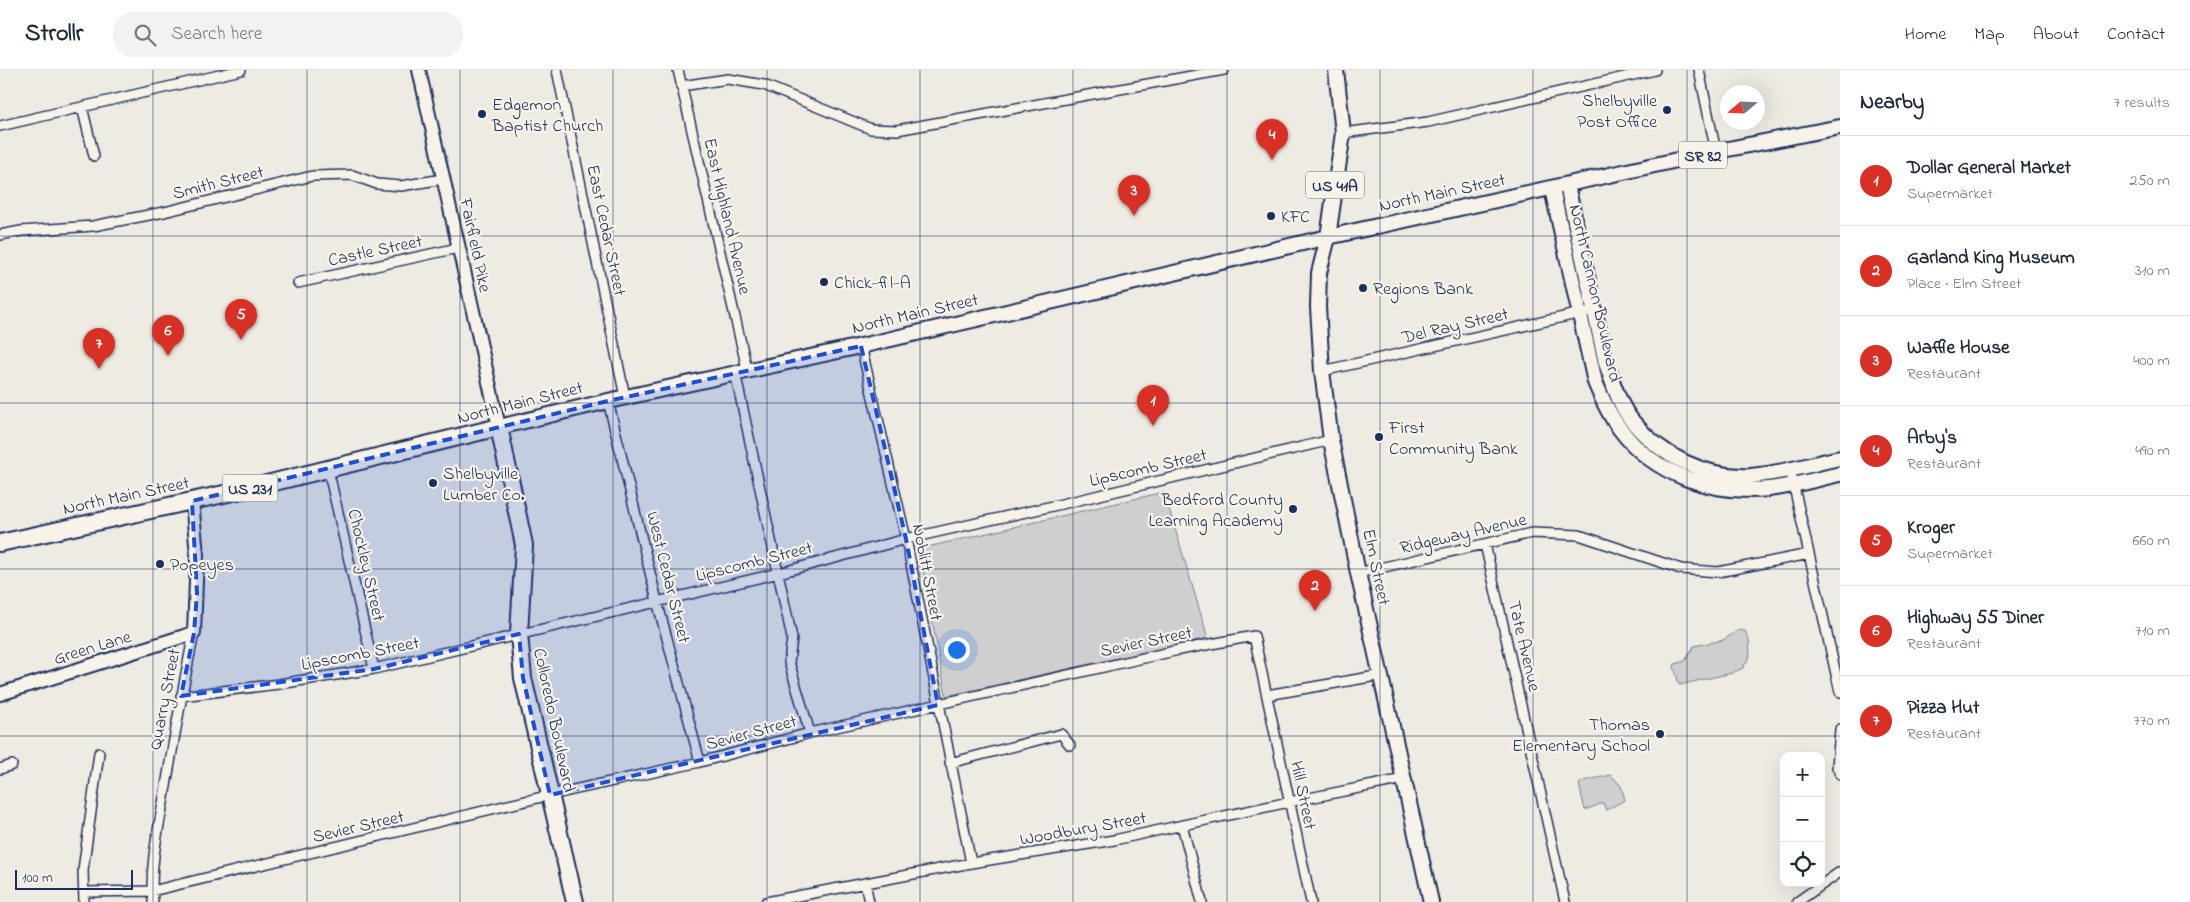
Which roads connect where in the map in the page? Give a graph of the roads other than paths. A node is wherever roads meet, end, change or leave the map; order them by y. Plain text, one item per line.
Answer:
1 (241, 70) edge
2 (419, 70) edge
3 (557, 70) edge
4 (678, 70) edge
5 (1224, 70) edge
6 (1336, 70) edge
7 (1655, 70) edge
8 (1699, 70) edge
9 (681, 86) junction
10 (82, 107) junction
11 (0, 126) edge
12 (1840, 127) edge
13 (1343, 133) junction
14 (1716, 152) junction
15 (94, 156) dead end
16 (443, 179) junction
17 (1567, 185) junction
18 (1552, 189) junction
19 (0, 235) edge
20 (1328, 237) junction
21 (458, 248) junction
22 (298, 283) dead end
23 (1595, 310) junction
24 (1579, 313) junction
25 (862, 346) junction
26 (741, 371) junction
27 (1322, 372) junction
28 (625, 397) junction
29 (608, 400) junction
30 (499, 427) junction
31 (1331, 440) junction
32 (1840, 458) edge
33 (328, 469) junction
34 (1790, 469) junction
35 (1840, 474) edge
36 (1794, 484) junction
37 (192, 501) junction
38 (906, 538) junction
39 (0, 543) edge
40 (1485, 544) junction
41 (1809, 554) junction
42 (1358, 572) junction
43 (779, 573) junction
44 (657, 602) junction
45 (194, 633) junction
46 (519, 634) junction
47 (374, 669) junction
48 (1382, 674) junction
49 (1840, 692) edge
50 (0, 694) edge
51 (1267, 695) junction
52 (181, 696) junction
53 (938, 705) junction
54 (1840, 729) edge
55 (810, 734) junction
56 (1070, 746) dead end
57 (99, 753) dead end
58 (700, 762) junction
59 (950, 763) junction
60 (12, 765) dead end
61 (0, 769) edge
62 (1840, 774) edge
63 (1404, 779) junction
64 (550, 795) junction
65 (1289, 802) junction
66 (1182, 825) junction
67 (971, 864) junction
68 (1840, 872) edge
69 (865, 882) junction
70 (152, 891) junction
71 (84, 897) edge
72 (153, 902) edge
73 (575, 902) edge
74 (766, 902) edge
75 (869, 902) edge
76 (1202, 902) edge
77 (1310, 902) edge
78 (1431, 902) edge
79 (1565, 902) edge
80 (1797, 902) edge

1 - 10 street
2 - 16 street, Fairfield Pike
3 - 28 street, East Cedar Street
4 - 9 street, East Highland Avenue
5 - 9 street
6 - 13 main road, US 41A
7 - 13 street
8 - 14 street
9 - 26 street, East Highland Avenue
10 - 11 street
10 - 15 street
12 - 14 main road, North Main Street / SR 82
13 - 20 main road, US 41A
14 - 17 main road, North Main Street / SR 82
16 - 19 street, Smith Street
16 - 21 street, Fairfield Pike
17 - 18 main road, North Main Street / SR 82
17 - 23 main road, North Cannon Boulevard
18 - 20 main road, North Main Street
18 - 24 main road, North Cannon Boulevard
20 - 25 main road, North Main Street
20 - 27 main road, Elm Street / US 41A
21 - 22 street, Castle Street
21 - 30 street, Fairfield Pike
23 - 24 street, Del Ray Street
23 - 34 main road, North Cannon Boulevard
24 - 27 street, Del Ray Street
24 - 36 main road, North Cannon Boulevard
25 - 26 main road, North Main Street
25 - 38 street, Noblitt Street
26 - 28 main road, North Main Street
26 - 43 street, East Highland Avenue
27 - 31 main road, Elm Street / US 41A
28 - 29 main road, North Main Street
29 - 30 main road, North Main Street
29 - 44 street, West Cedar Street
30 - 33 highway, North Main Street / US 231
30 - 46 highway, Colloredo Boulevard
31 - 38 street, Lipscomb Street
31 - 42 main road, Elm Street / US 41A
32 - 34 main road, North Cannon Boulevard
33 - 37 highway, North Main Street / US 231
33 - 47 street, Chockley Street
34 - 36 street
35 - 36 main road, North Cannon Boulevard
36 - 41 street
37 - 39 highway, North Main Street / US 231
37 - 45 street, Quarry Street
38 - 43 street, Lipscomb Street
38 - 53 street, Noblitt Street
40 - 41 street, Ridgeway Avenue
40 - 42 street, Ridgeway Avenue
40 - 79 street, Tate Avenue
41 - 49 street
42 - 48 main road, Elm Street / US 41A
43 - 44 street, Lipscomb Street
43 - 55 street, East Highland Avenue
44 - 46 street, Lipscomb Street
44 - 58 street, West Cedar Street
45 - 50 street, Green Lane
45 - 52 street, Quarry Street
46 - 47 street, Lipscomb Street
46 - 64 highway, Colloredo Boulevard
47 - 52 street, Lipscomb Street
48 - 51 street
48 - 63 main road, Elm Street / US 41A
51 - 53 street, Sevier Street
51 - 65 street, Hill Street
52 - 70 street, Quarry Street
53 - 55 street, Sevier Street
53 - 59 street, Noblitt Street
54 - 62 street
55 - 58 street, Sevier Street
56 - 59 street
57 - 71 street
58 - 64 street, Sevier Street
59 - 67 street, Noblitt Street
60 - 61 street
63 - 65 street, Woodbury Street
63 - 78 main road, Elm Street / US 41A
64 - 70 street, Sevier Street
64 - 73 highway, Colloredo Boulevard
65 - 66 street, Woodbury Street
65 - 77 street, Hill Street
66 - 67 street, Woodbury Street
66 - 76 street
67 - 69 street, Woodbury Street
68 - 80 street
69 - 74 street, Woodbury Street
69 - 75 street
70 - 71 street, Sevier Street
70 - 72 street, Quarry Street

